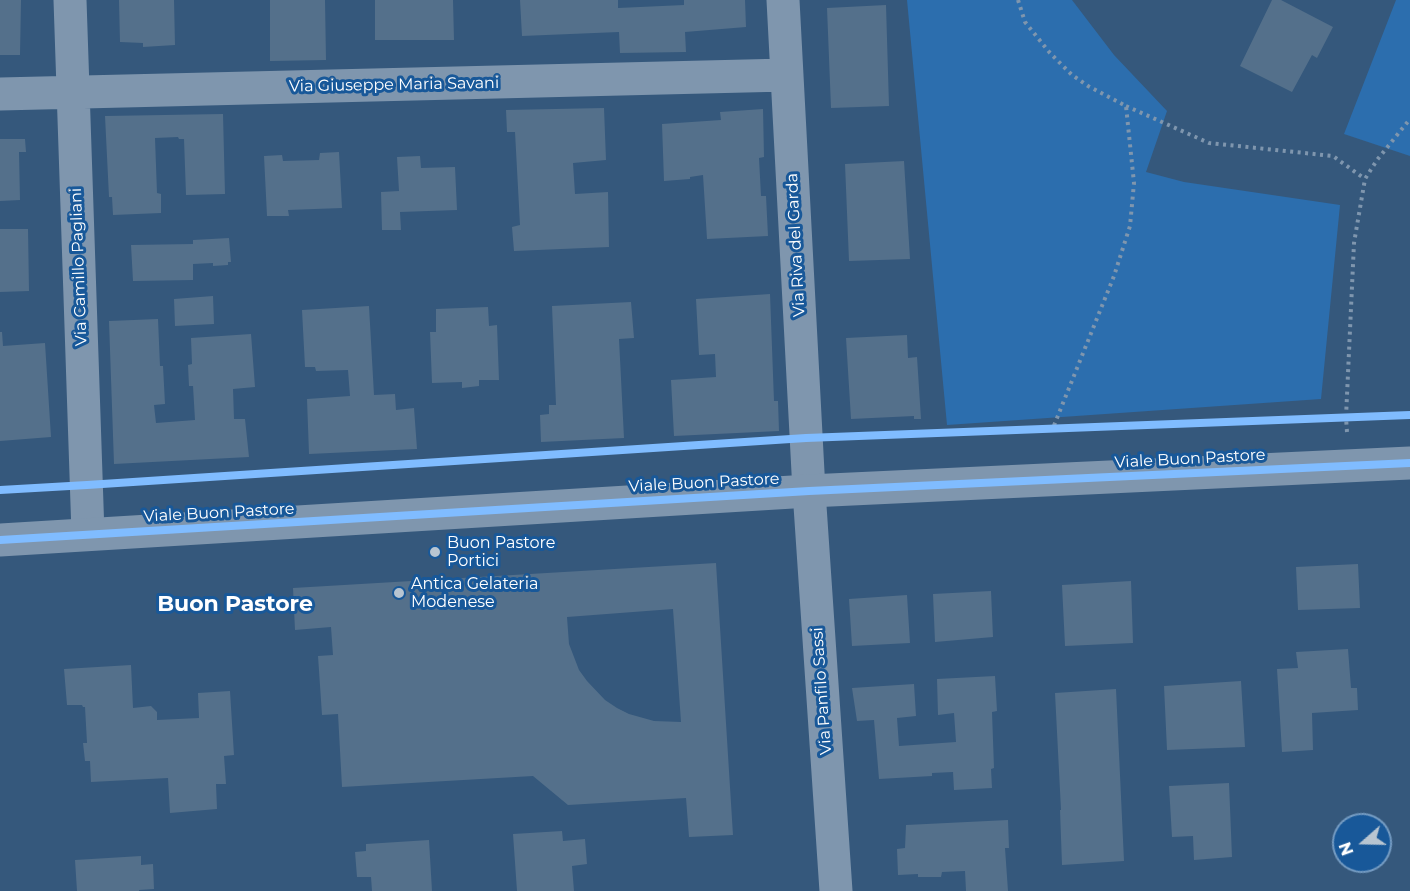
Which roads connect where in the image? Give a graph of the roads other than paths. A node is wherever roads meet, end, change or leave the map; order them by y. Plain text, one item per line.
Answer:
1 (70, 0) edge
2 (783, 0) edge
3 (787, 75) junction
4 (73, 93) junction
5 (0, 94) edge
6 (1410, 463) edge
7 (809, 491) junction
8 (88, 534) junction
9 (0, 540) edge
10 (836, 891) edge

1 - 4 street, Via Camillo Pagliani
2 - 3 street, Via Riva del Garda
3 - 4 street, Via Giuseppe Maria Savani
3 - 7 street, Via Riva del Garda
4 - 5 street, Via Giuseppe Maria Savani
4 - 8 street, Via Camillo Pagliani
6 - 7 street, Viale Buon Pastore
7 - 8 street, Viale Buon Pastore
7 - 10 street, Via Panfilo Sassi
8 - 9 street, Viale Buon Pastore

